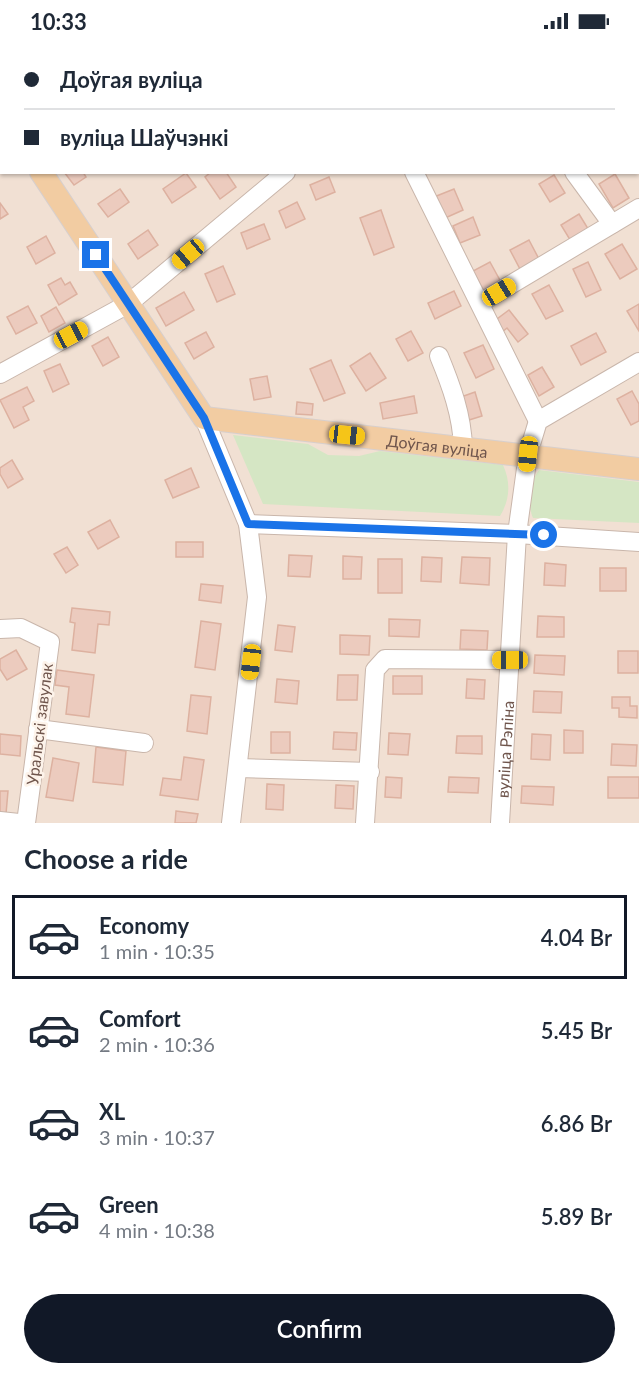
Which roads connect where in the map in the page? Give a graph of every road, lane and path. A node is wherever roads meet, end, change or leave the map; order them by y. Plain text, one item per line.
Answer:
1 (42, 174) edge
2 (284, 174) edge
3 (415, 174) edge
4 (575, 174) edge
5 (639, 208) edge
6 (612, 224) junction
7 (480, 303) junction
8 (128, 304) junction
9 (439, 356) dead end
10 (639, 362) edge
11 (0, 374) edge
12 (204, 418) junction
13 (538, 421) junction
14 (463, 447) junction
15 (528, 454) junction
16 (639, 469) edge
17 (248, 524) junction
18 (517, 534) junction
19 (639, 542) edge
20 (0, 629) edge
21 (510, 660) junction
22 (38, 729) junction
23 (144, 743) dead end
24 (238, 768) junction
25 (370, 772) junction
26 (0, 821) edge
27 (19, 823) edge
28 (26, 823) edge
29 (231, 823) edge
30 (365, 823) edge
31 (500, 823) edge

1 - 8 main road
2 - 8 street
3 - 7 street
4 - 6 street
5 - 6 street
6 - 7 street
7 - 13 street
8 - 11 street
8 - 12 main road
9 - 14 street
10 - 13 street
12 - 14 main road, Доўгая вуліца
12 - 17 street
13 - 15 street
14 - 15 main road, Доўгая вуліца
15 - 16 main road, Доўгая вуліца
15 - 18 street
17 - 18 street
17 - 24 street
18 - 19 street
18 - 21 street, вуліца Рэпіна
20 - 22 street, Уральскі завулак
21 - 25 street
21 - 31 street, вуліца Рэпіна
22 - 23 street
22 - 28 street, Уральскі завулак
24 - 25 street
24 - 29 street
25 - 30 street
26 - 27 street

